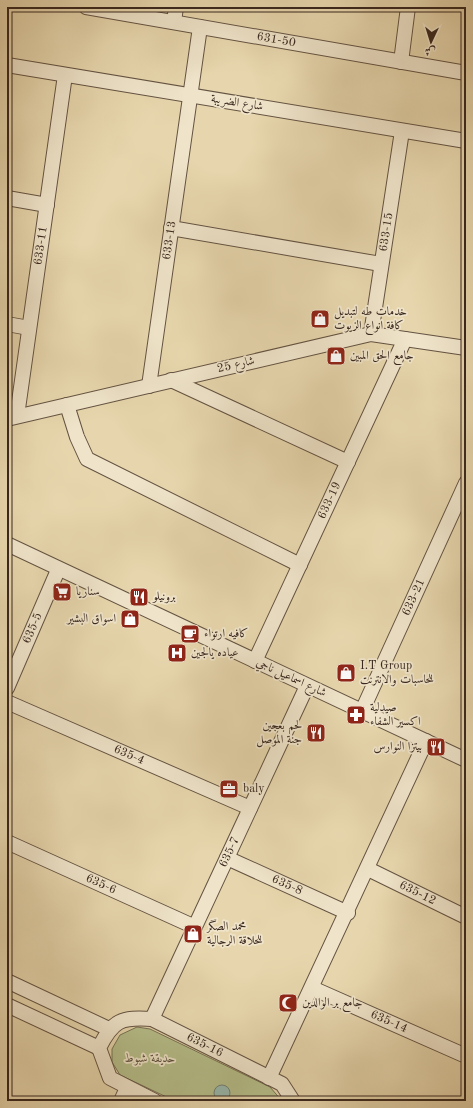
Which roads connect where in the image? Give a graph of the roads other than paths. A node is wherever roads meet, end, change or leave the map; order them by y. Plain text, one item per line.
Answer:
1 (86, 7) edge
2 (176, 7) edge
3 (408, 7) edge
4 (174, 22) junction
5 (200, 27) junction
6 (401, 62) junction
7 (7, 65) edge
8 (466, 72) edge
9 (65, 75) junction
10 (190, 96) junction
11 (402, 131) junction
12 (466, 142) edge
13 (7, 198) edge
14 (47, 205) junction
15 (171, 228) junction
16 (381, 264) junction
17 (7, 324) edge
18 (29, 328) junction
19 (371, 334) junction
20 (405, 339) junction
21 (466, 348) edge
22 (171, 380) junction
23 (149, 386) junction
24 (67, 405) junction
25 (12, 418) edge
26 (348, 462) junction
27 (466, 483) edge
28 (7, 544) edge
29 (300, 565) junction
30 (58, 570) junction
31 (255, 661) junction
32 (307, 686) junction
33 (7, 688) edge
34 (7, 702) edge
35 (362, 711) junction
36 (426, 741) junction
37 (466, 760) edge
38 (250, 808) junction
39 (7, 842) edge
40 (227, 858) junction
41 (368, 870) junction
42 (348, 913) junction
43 (466, 916) edge
44 (195, 927) junction
45 (7, 981) edge
46 (312, 988) junction
47 (7, 1005) edge
48 (152, 1019) junction
49 (109, 1029) junction
50 (99, 1048) junction
51 (466, 1056) edge
52 (269, 1078) junction
53 (127, 1088) junction
54 (121, 1101) edge
55 (155, 1101) edge
56 (292, 1101) edge

1 - 4 street, 631-50
2 - 4 street
3 - 6 street
4 - 5 street, 631-50
5 - 6 street, 631-50
5 - 10 street, 633-13
6 - 8 street, 631-50
7 - 9 street, شارع الضريبة
9 - 10 street, شارع الضريبة
9 - 14 street, 633-11
10 - 11 street, شارع الضريبة
10 - 15 street, 633-13
11 - 12 street, شارع الضريبة
11 - 16 street, 633-15
13 - 14 street
14 - 18 street, 633-11
15 - 16 street
15 - 23 street, 633-13
16 - 19 street, 633-15
17 - 18 street
18 - 25 street, 633-11
19 - 20 street, شارع 25
19 - 22 street, شارع 25
20 - 21 street, شارع 25
20 - 26 street, 633-19
22 - 23 street, شارع 25
22 - 26 street
23 - 24 street, شارع 25
24 - 25 street, شارع 25
24 - 29 street
26 - 29 street, 633-19
27 - 35 street, 633-21
28 - 30 street, شارع اسماعيل ناجي
29 - 31 street, 633-19
30 - 31 street, شارع اسماعيل ناجي
30 - 33 street, 635-5
31 - 32 street, شارع اسماعيل ناجي
32 - 35 street, شارع اسماعيل ناجي
32 - 38 street, 635-7
34 - 38 street, 635-4
35 - 36 street, شارع اسماعيل ناجي
36 - 37 street, شارع اسماعيل ناجي
36 - 41 street
38 - 40 street, 635-7
39 - 44 street, 635-6
40 - 42 street, 635-8
40 - 44 street, 635-7
41 - 42 street
41 - 43 street, 635-12
42 - 46 street
44 - 48 street, 635-7
45 - 49 street
46 - 51 street, 635-14
46 - 52 street
47 - 50 street
48 - 49 street, 635-16
48 - 52 street, 635-16
49 - 50 street
50 - 53 street
52 - 56 street, 635-16
53 - 54 street
53 - 55 street

